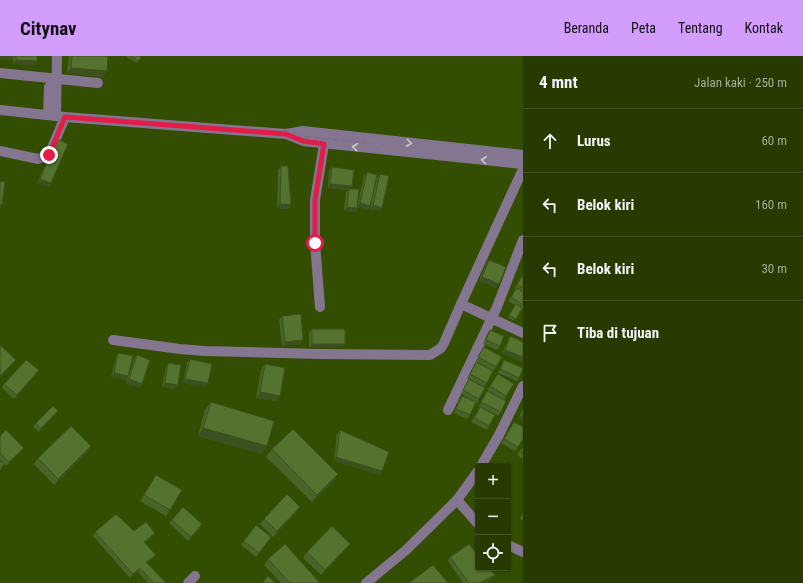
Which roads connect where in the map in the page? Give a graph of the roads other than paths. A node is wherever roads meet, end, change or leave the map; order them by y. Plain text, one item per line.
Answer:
1 (51, 56) edge
2 (57, 56) edge
3 (0, 73) edge
4 (53, 78) junction
5 (98, 83) dead end
6 (0, 110) edge
7 (56, 116) junction
8 (286, 134) junction
9 (324, 144) junction
10 (0, 151) edge
11 (523, 155) edge
12 (523, 164) edge
13 (523, 169) edge
14 (523, 240) edge
15 (461, 304) junction
16 (320, 307) dead end
17 (491, 319) junction
18 (523, 334) edge
19 (113, 340) dead end
20 (523, 386) edge
21 (448, 410) dead end
22 (483, 463) edge
23 (475, 475) edge
24 (457, 500) junction
25 (475, 521) edge
26 (511, 546) edge
27 (523, 552) edge
28 (366, 583) edge

1 - 4 street
2 - 4 street
3 - 4 street
4 - 5 street
4 - 7 street
6 - 7 street
7 - 8 street
7 - 10 street
8 - 9 street
8 -> 11 street
12 -> 9 street
9 - 16 street
13 - 15 street
14 - 17 street
15 - 17 street
15 - 19 street
17 - 18 street
17 - 21 street
20 - 22 street
23 - 24 street
24 - 25 street
24 - 28 street
26 - 27 street

